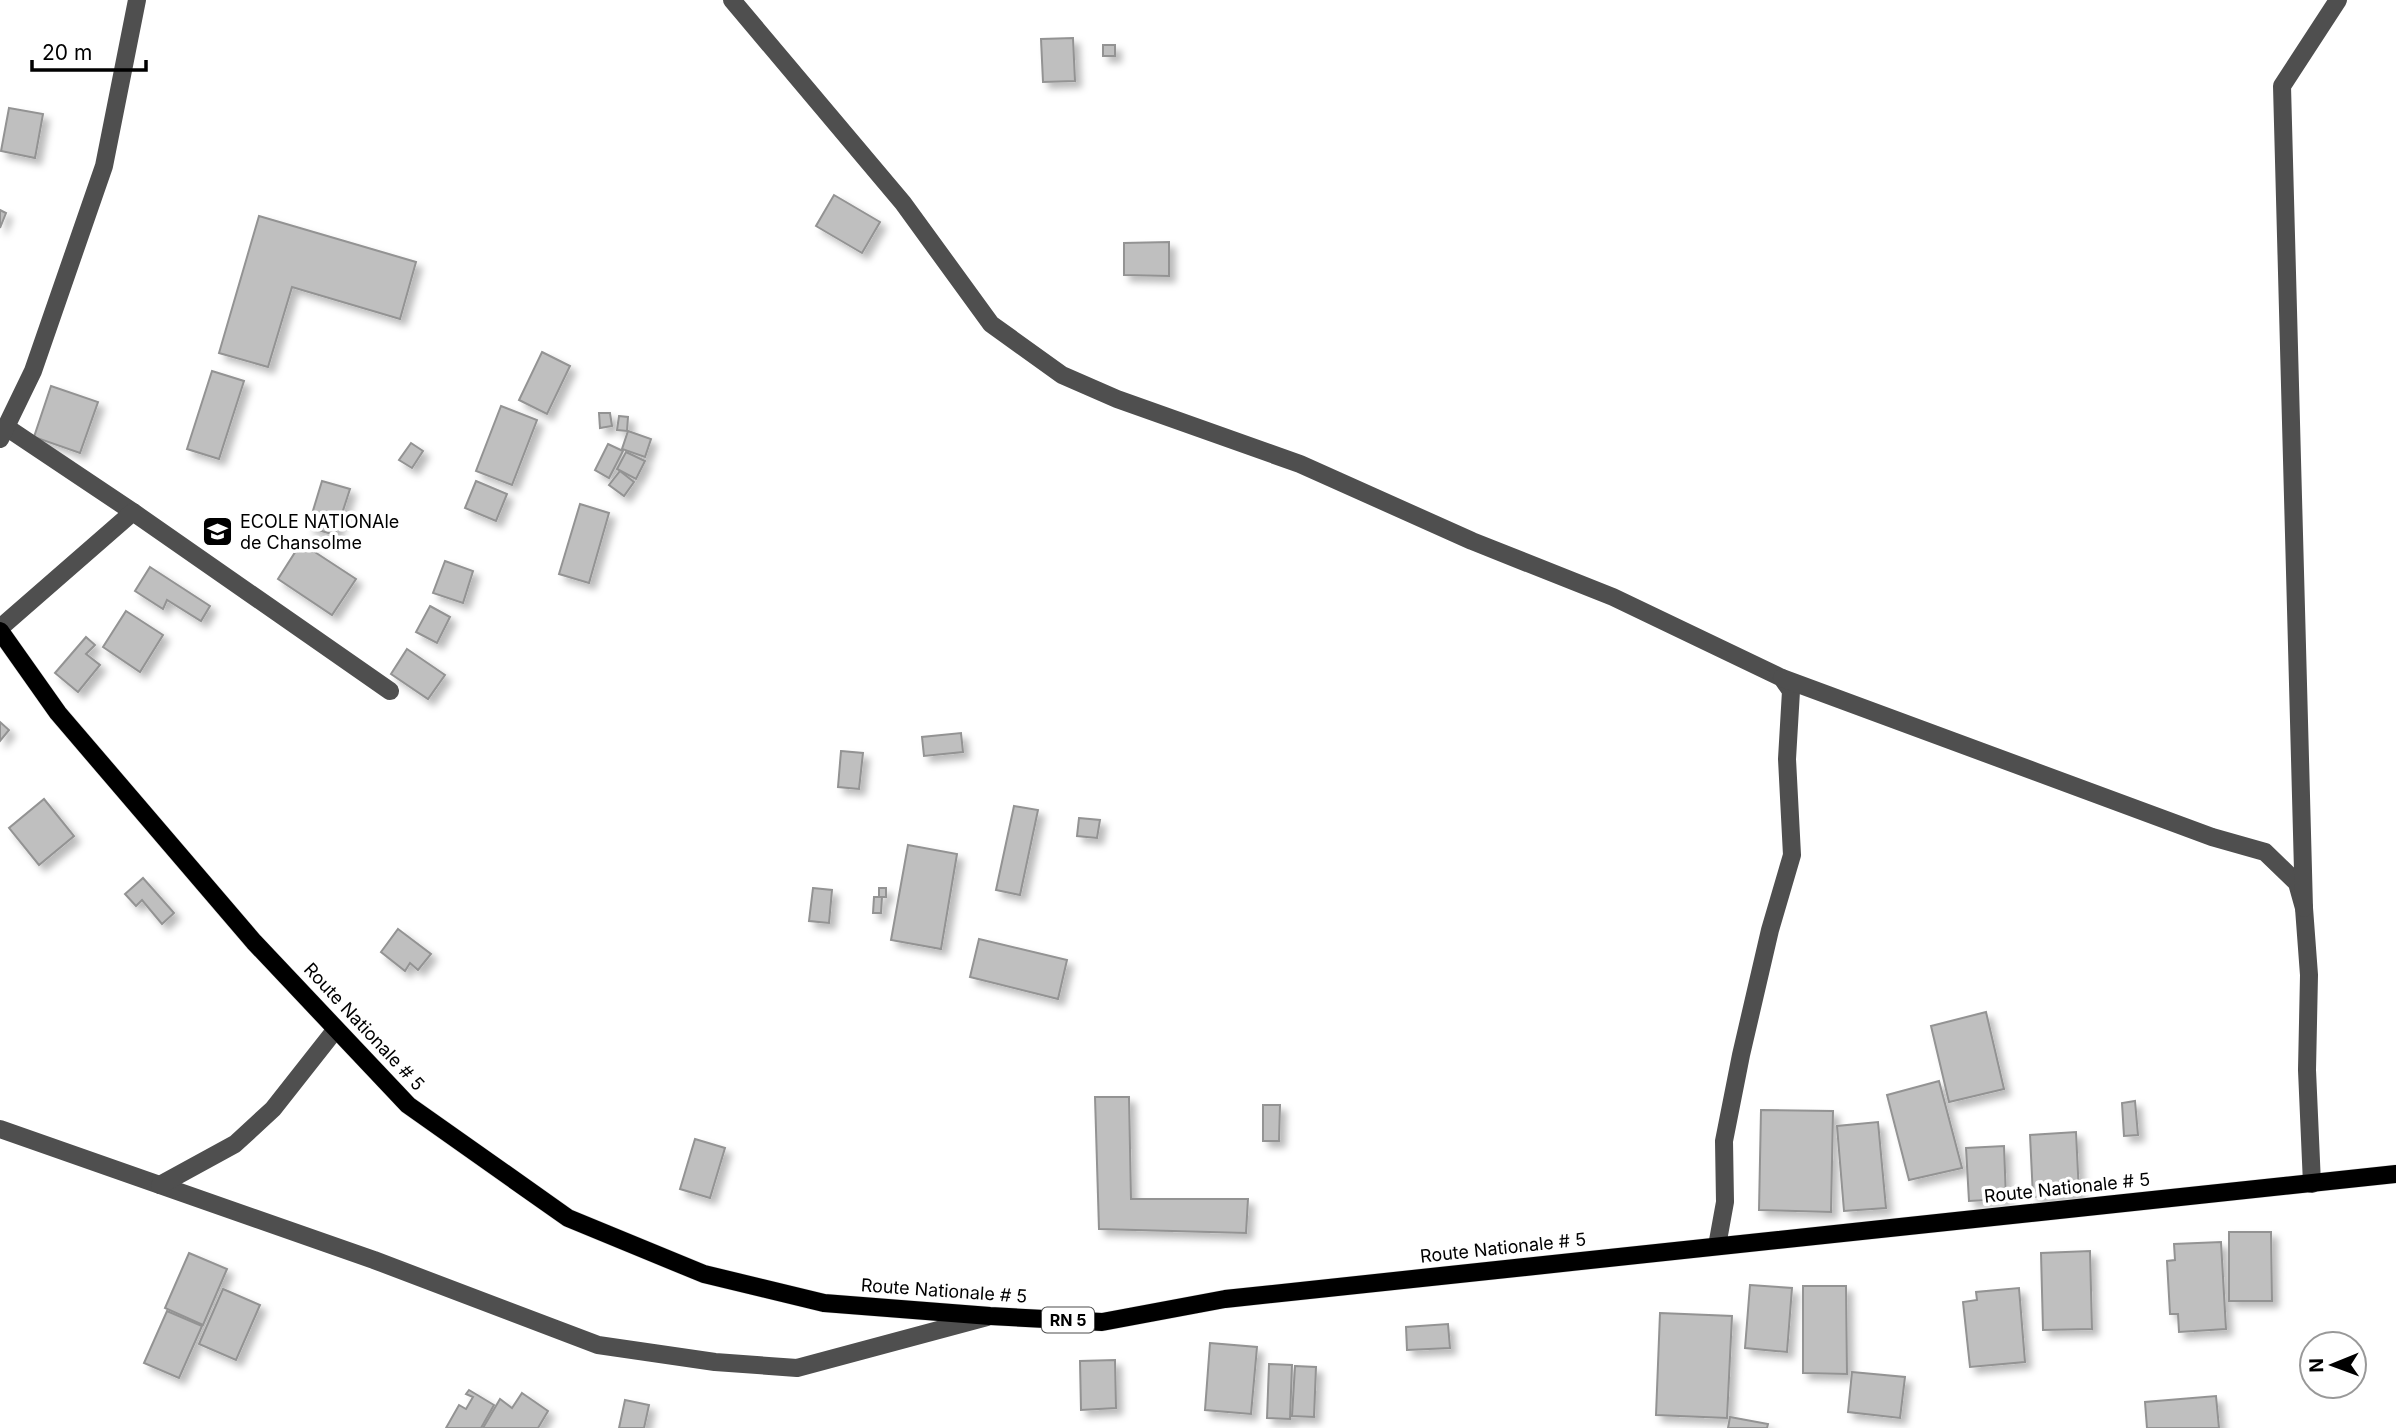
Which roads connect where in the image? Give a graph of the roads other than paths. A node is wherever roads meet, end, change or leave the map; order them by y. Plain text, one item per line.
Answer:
1 (137, 0) edge
2 (732, 0) edge
3 (2338, 0) edge
4 (3, 433) edge
5 (132, 512) junction
6 (0, 629) edge
7 (1782, 678) junction
8 (390, 691) dead end
9 (2304, 908) junction
10 (336, 1029) junction
11 (0, 1129) edge
12 (2396, 1174) edge
13 (2312, 1184) junction
14 (160, 1185) junction
15 (1717, 1246) junction
16 (990, 1316) junction

1 - 4 street
2 - 7 street
3 - 9 street
4 - 5 street
5 - 6 street
5 - 8 street
6 - 10 main road, Route Nationale # 5 / RN 5
7 - 9 street
7 - 15 street
9 - 13 street
10 - 14 street
10 - 16 main road, Route Nationale # 5 / RN 5
11 - 14 street
12 - 13 main road, Route Nationale # 5 / RN 5
13 - 15 main road, Route Nationale # 5 / RN 5
14 - 16 street
15 - 16 main road, Route Nationale # 5 / RN 5

